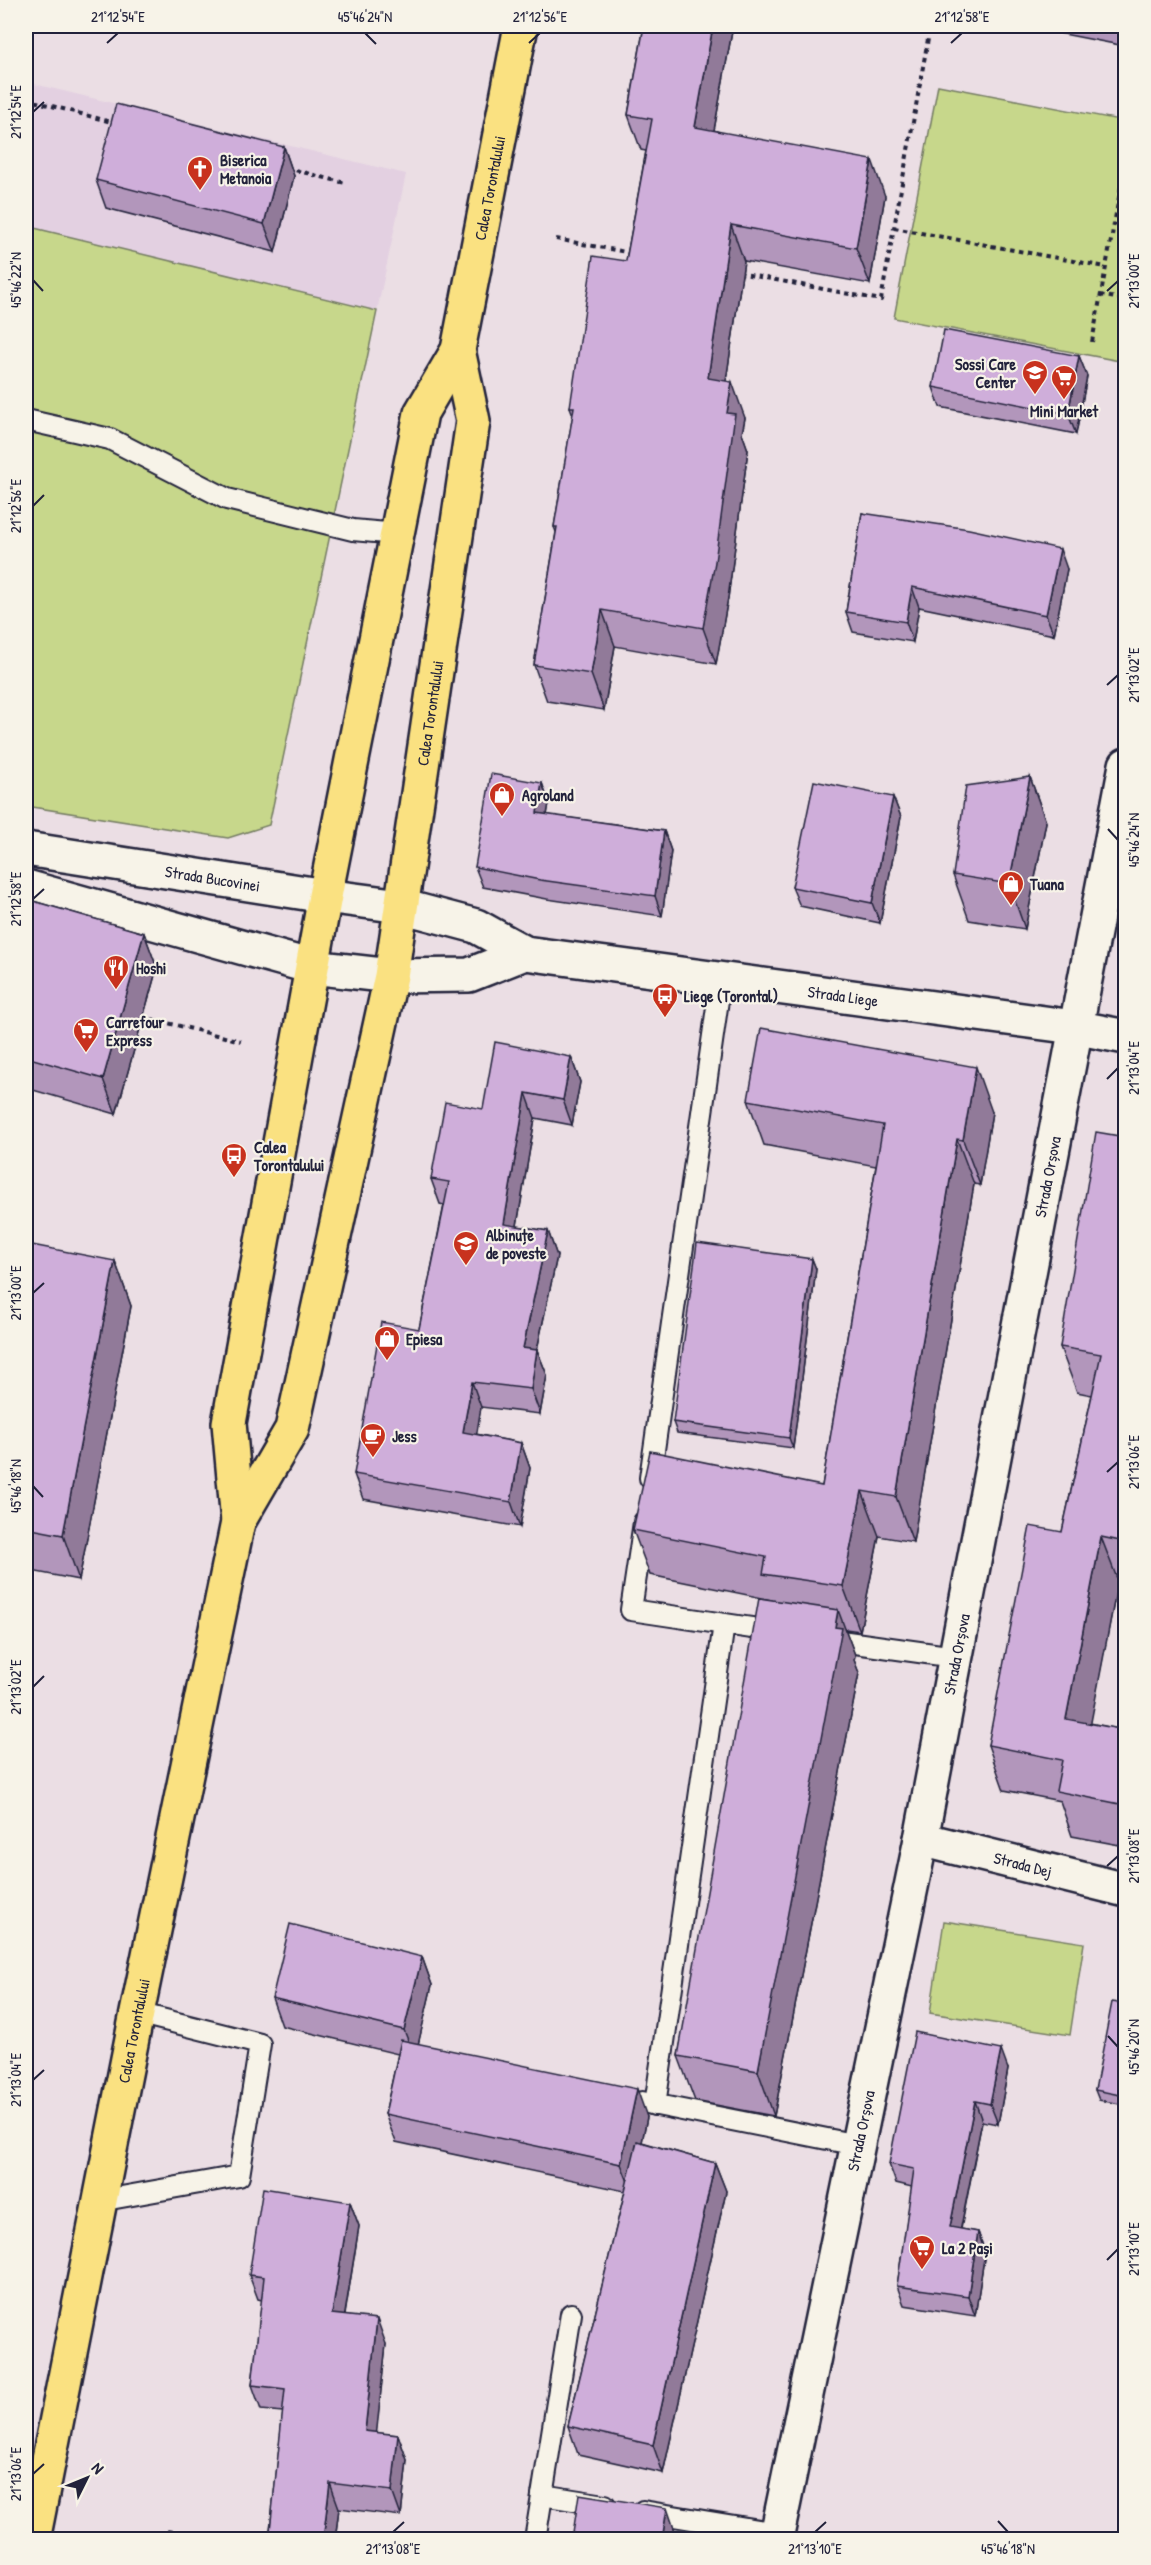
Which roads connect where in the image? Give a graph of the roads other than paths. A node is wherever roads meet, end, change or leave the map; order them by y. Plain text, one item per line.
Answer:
1 (521, 26) edge
2 (458, 350) junction
3 (26, 420) edge
4 (397, 534) junction
5 (1125, 765) edge
6 (26, 849) edge
7 (26, 887) edge
8 (325, 896) junction
9 (401, 906) junction
10 (525, 953) junction
11 (312, 967) junction
12 (391, 976) junction
13 (721, 979) junction
14 (1074, 1027) junction
15 (1125, 1037) edge
16 (238, 1522) junction
17 (724, 1624) junction
18 (955, 1658) junction
19 (921, 1839) junction
20 (1125, 1890) edge
21 (136, 2013) junction
22 (622, 2098) edge
23 (655, 2104) junction
24 (857, 2145) junction
25 (99, 2201) junction
26 (571, 2314) dead end
27 (36, 2465) edge
28 (542, 2495) junction
29 (777, 2536) edge
30 (33, 2540) edge
31 (535, 2540) edge

1 - 2 main road, Calea Torontalului
2 - 4 main road, Calea Torontalului
2 - 9 main road, Calea Torontalului
3 - 4 lane
4 - 8 main road, Calea Torontalului
5 - 14 street, Strada Orșova
6 - 8 street, Strada Bucovinei
7 - 11 street
8 - 9 street, Strada Bucovinei
8 - 11 main road, Calea Torontalului
9 - 10 street, Strada Liege
9 - 12 main road, Calea Torontalului
10 - 12 street, Strada Liege
10 - 13 street, Strada Liege
11 - 12 street, Strada Liege
11 - 16 main road, Calea Torontalului
12 - 16 main road, Calea Torontalului
13 - 14 street, Strada Liege
13 - 17 lane
14 - 15 street, Strada Liege
14 - 18 street, Strada Orșova
16 - 21 main road, Calea Torontalului
17 - 18 lane
17 - 23 lane
18 - 19 street, Strada Orșova
19 - 20 street, Strada Dej
19 - 24 street, Strada Orșova
21 - 25 main road, Calea Torontalului
21 - 25 lane
22 - 23 lane
23 - 24 lane
24 - 29 street, Strada Orșova
25 - 27 main road, Calea Torontalului
26 - 28 lane
27 - 30 main road, Calea Torontalului
28 - 29 lane
28 - 31 lane

